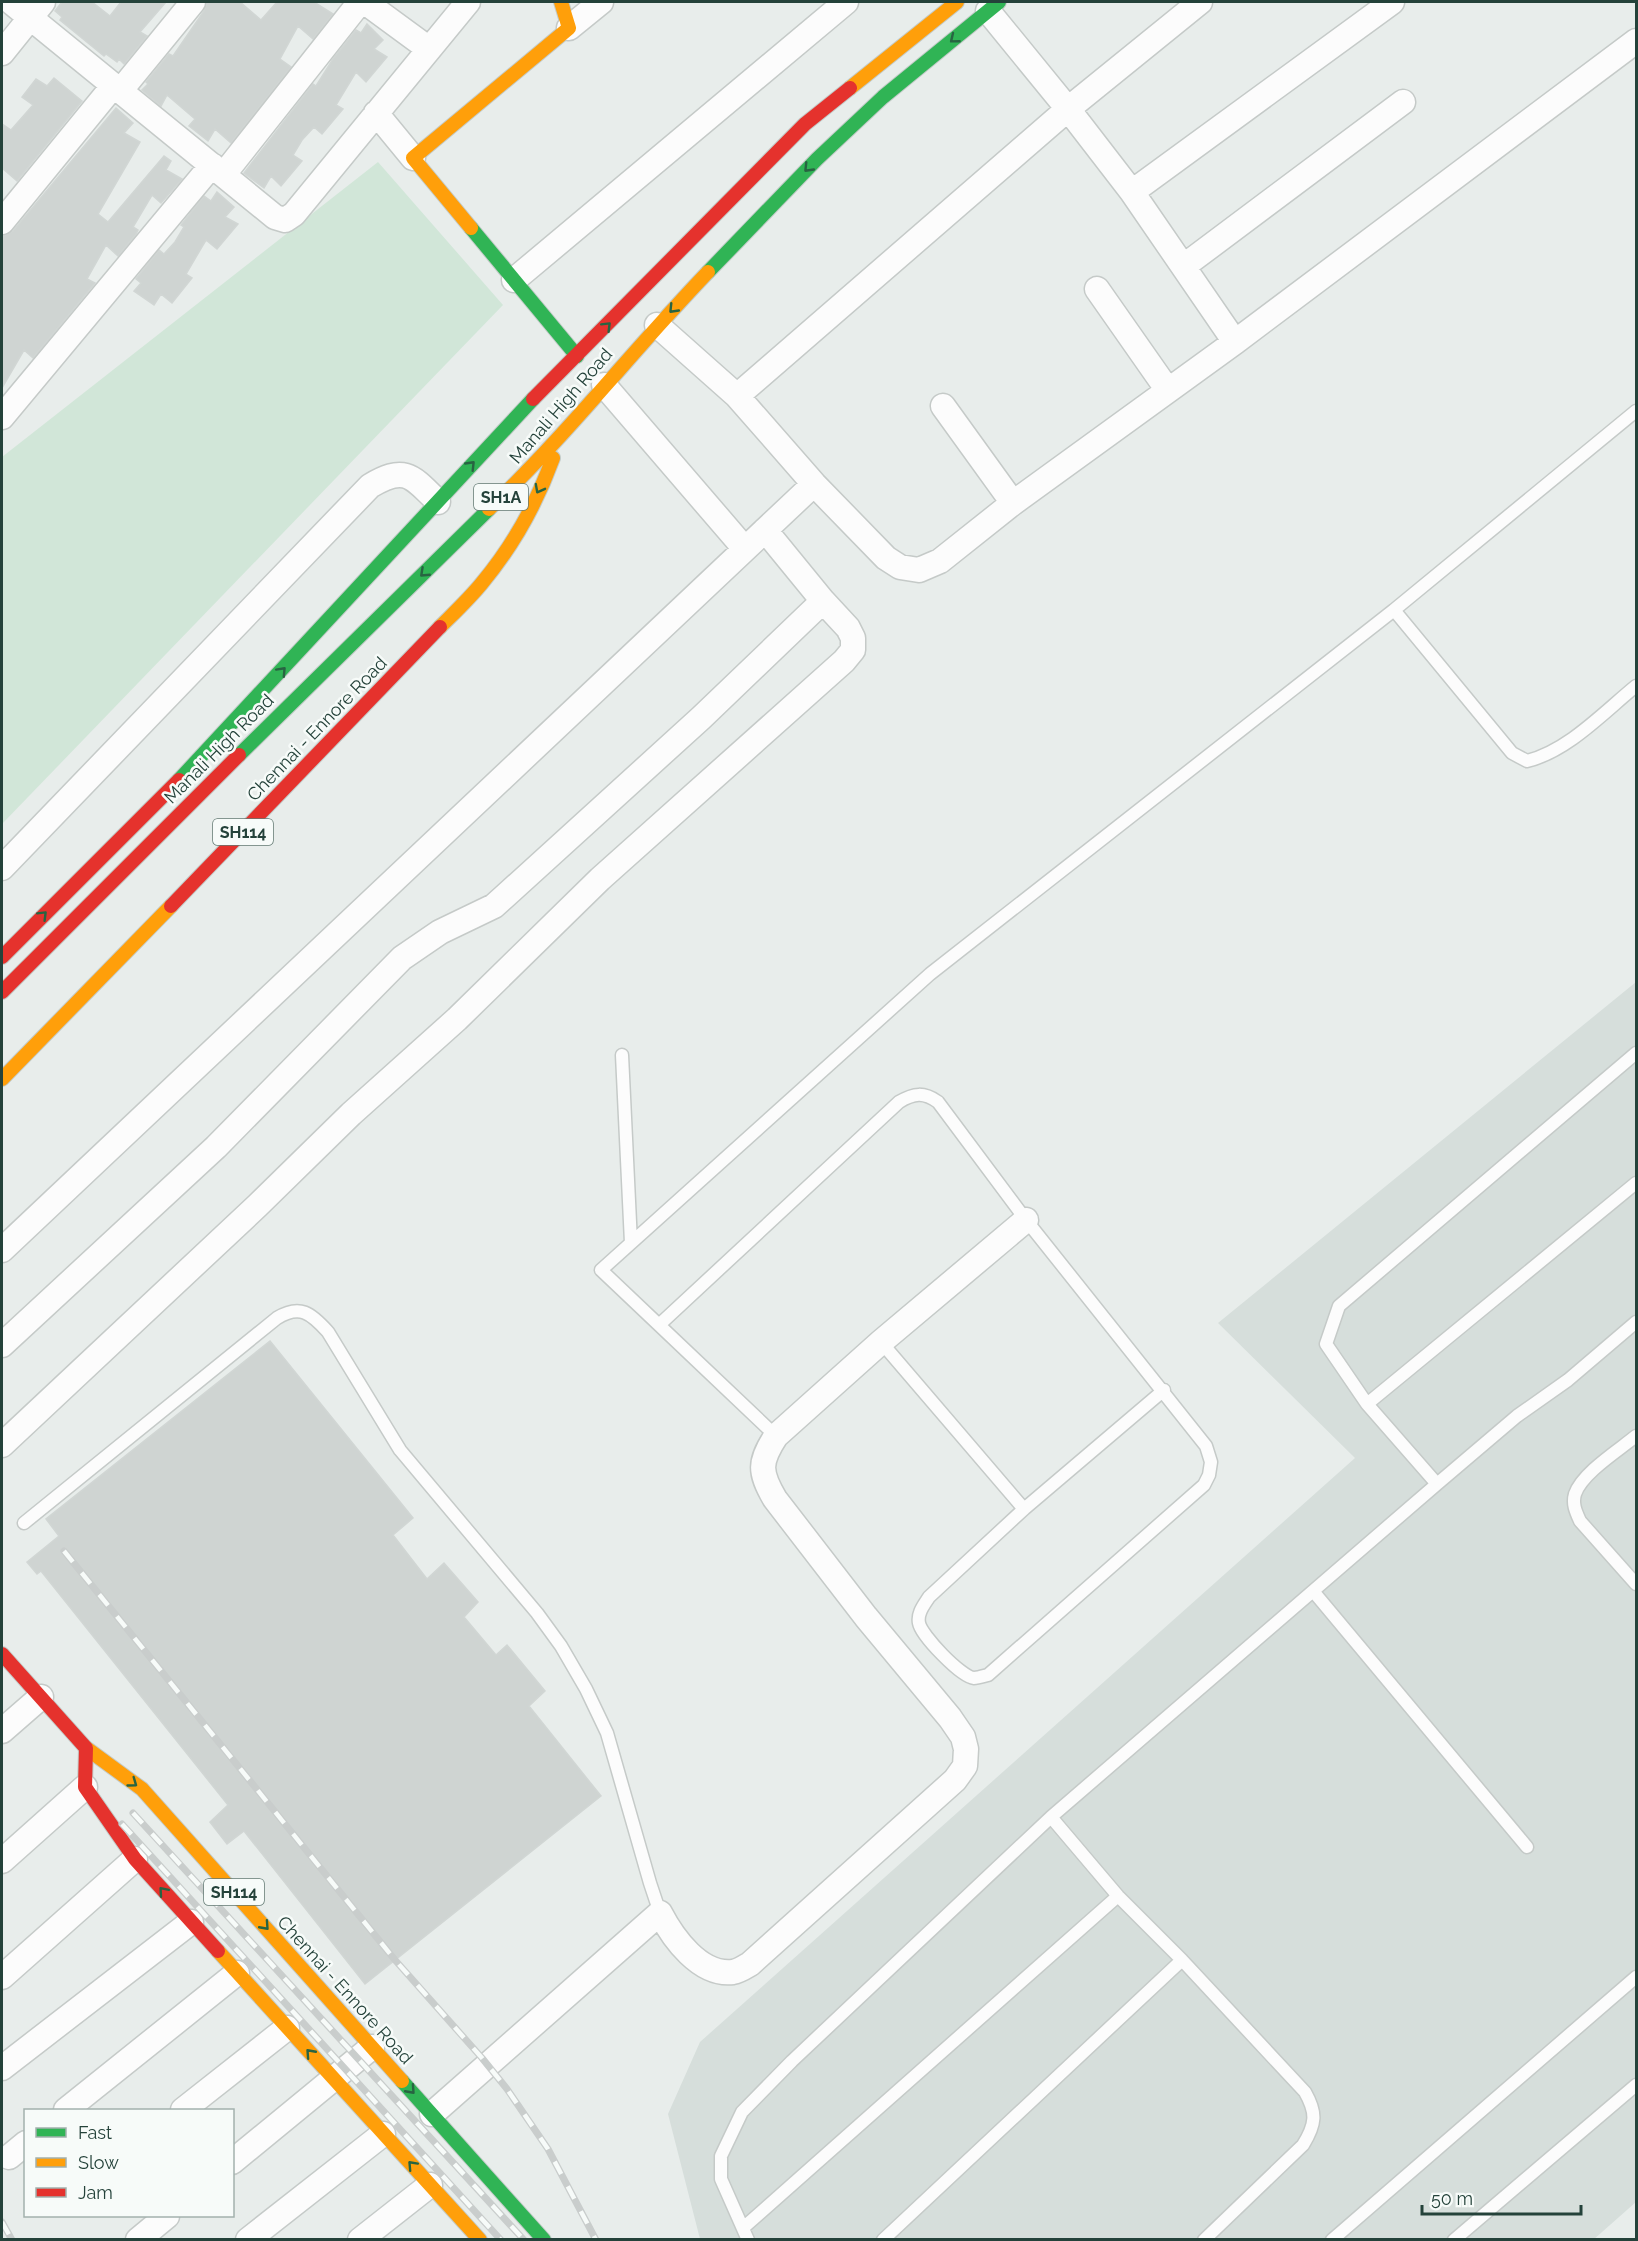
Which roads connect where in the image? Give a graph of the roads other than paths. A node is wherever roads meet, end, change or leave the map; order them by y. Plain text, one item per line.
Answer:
1 (12, 2) edge
2 (193, 2) edge
3 (360, 2) edge
4 (365, 2) edge
5 (468, 2) edge
6 (561, 2) edge
7 (602, 2) edge
8 (846, 2) edge
9 (957, 2) edge
10 (1200, 2) edge
11 (1392, 2) edge
12 (993, 6) edge
13 (37, 9) edge
14 (569, 28) junction
15 (1636, 40) edge
16 (429, 49) junction
17 (2, 53) edge
18 (118, 88) junction
19 (1403, 102) dead end
20 (1068, 109) junction
21 (376, 113) junction
22 (413, 158) junction
23 (218, 170) junction
24 (1132, 192) junction
25 (2, 222) edge
26 (1184, 266) junction
27 (514, 280) junction
28 (1097, 289) dead end
29 (657, 325) junction
30 (1235, 342) junction
31 (577, 356) junction
32 (604, 385) junction
33 (1167, 389) junction
34 (737, 396) junction
35 (943, 406) dead end
36 (1636, 411) edge
37 (2, 417) edge
38 (560, 429) junction
39 (814, 484) junction
40 (443, 495) junction
41 (1013, 503) junction
42 (481, 515) junction
43 (765, 530) junction
44 (448, 549) junction
45 (745, 549) junction
46 (461, 562) dead end
47 (823, 601) junction
48 (1394, 610) junction
49 (1636, 686) edge
50 (2, 868) edge
51 (2, 957) edge
52 (2, 992) edge
53 (1636, 1053) edge
54 (622, 1055) dead end
55 (2, 1079) edge
56 (1636, 1183) edge
57 (1026, 1220) junction
58 (631, 1243) junction
59 (2, 1250) edge
60 (1636, 1322) edge
61 (659, 1325) junction
62 (881, 1342) junction
63 (2, 1345) edge
64 (1164, 1390) junction
65 (1367, 1404) junction
66 (776, 1436) junction
67 (1636, 1436) edge
68 (2, 1445) edge
69 (1437, 1484) junction
70 (1024, 1509) junction
71 (24, 1523) dead end
72 (1636, 1584) edge
73 (1313, 1591) junction
74 (2, 1654) edge
75 (41, 1697) junction
76 (2, 1731) edge
77 (86, 1748) junction
78 (85, 1787) junction
79 (1051, 1817) junction
80 (1527, 1847) dead end
81 (135, 1859) junction
82 (2, 1861) edge
83 (1118, 1896) junction
84 (660, 1913) junction
85 (191, 1922) junction
86 (1182, 1960) junction
87 (237, 1973) junction
88 (2, 1977) edge
89 (1636, 1977) edge
90 (287, 2028) junction
91 (372, 2047) junction
92 (2, 2068) edge
93 (333, 2079) junction
94 (1636, 2085) edge
95 (67, 2109) edge
96 (184, 2109) edge
97 (432, 2114) junction
98 (383, 2134) junction
99 (234, 2160) edge
100 (430, 2185) junction
101 (166, 2217) edge
102 (746, 2234) edge
103 (138, 2240) edge
104 (248, 2240) edge
105 (360, 2240) edge
106 (480, 2240) edge
107 (544, 2240) edge
108 (883, 2240) edge
109 (1204, 2240) edge
110 (1332, 2240) edge
111 (1454, 2240) edge

1 - 13 street
2 - 18 street
3 - 23 street
4 - 16 street
5 - 16 street
6 - 14 main road
7 - 14 street
8 - 27 street
31 -> 9 main road, Manali High Road / SH1A
10 - 20 street
11 - 24 street
12 - 20 street
12 -> 29 main road, Manali High Road / SH1A
13 - 17 street
13 - 18 street
14 - 22 main road
15 - 30 street
16 - 21 street
18 - 23 street
18 - 25 street
19 - 26 street
20 - 24 street
20 - 34 street
21 - 22 street
21 - 23 street
22 - 27 main road
23 - 37 street
24 - 26 street
26 - 30 street
27 - 31 main road
28 - 33 street
29 - 32 main road, Manali High Road / SH1A
29 - 34 street
30 - 33 street
40 -> 31 main road, Manali High Road / SH1A
32 - 38 main road, Manali High Road / SH1A
32 - 45 street
33 - 41 street
34 - 39 street
35 - 41 street
36 - 48 lane
38 - 42 main road, Manali High Road / SH1A
38 -> 55 main road, Chennai - Ennore Road / SH114
39 - 41 street
39 - 43 street
40 - 42 main road
40 - 50 street
51 -> 40 main road, Manali High Road / SH1A
42 - 44 main road, Manali High Road / SH1A
43 - 45 street
43 - 47 street
44 - 46 main road
44 -> 52 main road, Manali High Road / SH1A
45 - 59 street
47 - 63 street
47 - 68 street
48 - 49 lane
48 - 58 lane
53 - 65 lane
54 - 58 lane
56 - 65 lane
57 - 61 lane
57 - 62 street
57 - 64 lane
58 - 61 lane
60 - 69 lane
61 - 66 lane
62 - 66 street
62 - 70 lane
64 - 70 lane
64 - 70 lane
65 - 69 lane
66 - 84 street
67 - 72 lane
69 - 73 lane
71 - 84 lane
73 - 79 lane
73 - 80 lane
74 - 75 main road, Chennai - Ennore Road / SH114
75 - 76 street
75 - 77 main road, Chennai - Ennore Road / SH114
77 - 78 main road
77 -> 91 main road, Chennai - Ennore Road / SH114
78 - 81 main road, SH114
78 - 82 street
79 - 83 lane
79 - 102 lane
85 -> 81 main road, SH114
81 - 88 street
83 - 86 lane
83 - 102 lane
84 - 97 street
85 - 87 main road, SH114
85 - 92 street
86 - 108 lane
86 - 109 lane
87 - 90 main road, SH114
87 - 95 street
89 - 110 lane
93 -> 90 main road, SH114
90 - 96 street
91 - 93 street
91 -> 97 main road, Chennai - Ennore Road / SH114
93 - 98 main road, SH114
93 - 99 street
94 - 111 lane
97 - 107 main road, Chennai - Ennore Road / SH114
100 -> 98 main road, SH114
98 - 104 street
100 - 105 street
100 - 106 main road, SH114
101 - 103 street

